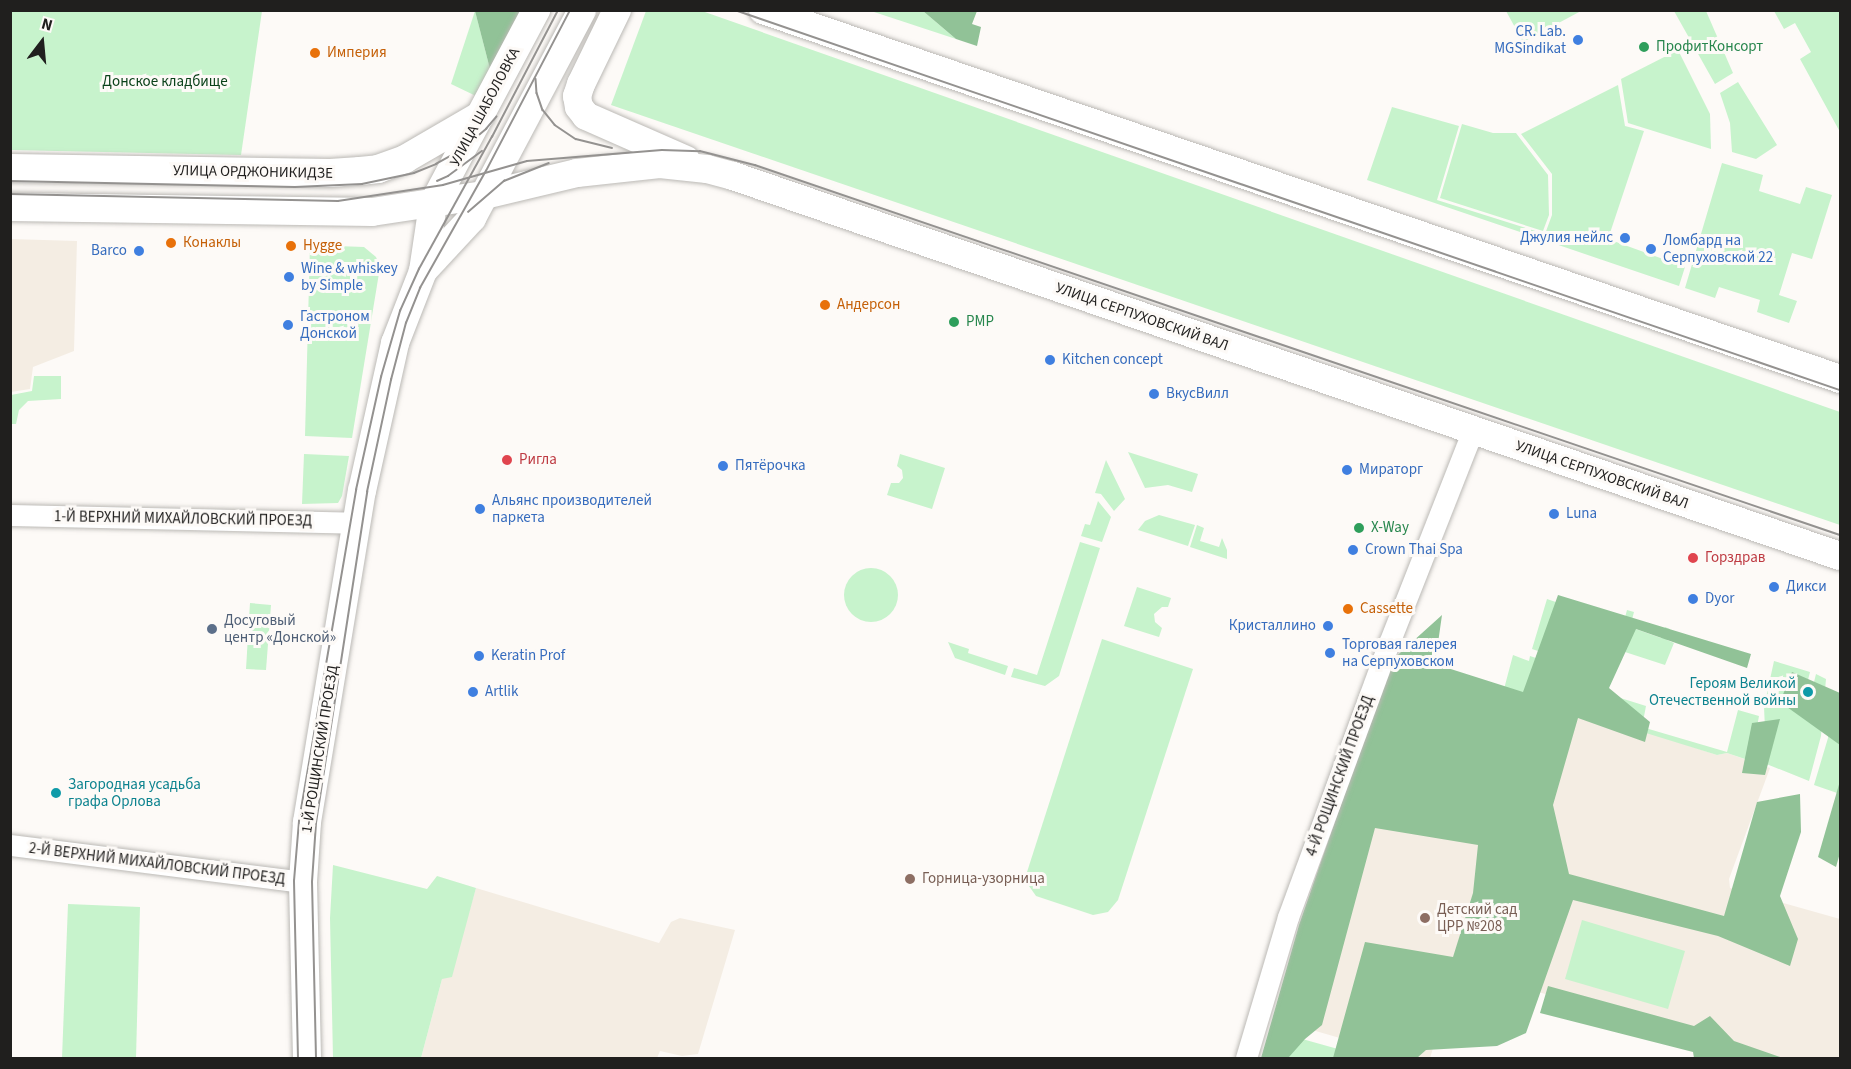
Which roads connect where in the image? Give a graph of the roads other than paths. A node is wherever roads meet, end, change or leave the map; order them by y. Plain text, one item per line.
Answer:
1 (536, 10) edge
2 (582, 10) edge
3 (617, 10) edge
4 (763, 10) edge
5 (481, 115) junction
6 (405, 159) junction
7 (10, 168) edge
8 (707, 169) junction
9 (448, 176) junction
10 (485, 195) junction
11 (433, 204) junction
12 (10, 207) edge
13 (423, 272) junction
14 (1840, 379) edge
15 (1473, 430) junction
16 (10, 515) edge
17 (356, 523) junction
18 (1840, 556) edge
19 (10, 845) edge
20 (303, 882) junction
21 (307, 1059) edge
22 (1246, 1059) edge

1 - 5 main road, УЛИЦА ШАБОЛОВКА
2 - 10 main road
3 - 8 main road
4 - 14 main road
5 - 6 main road, УЛИЦА ОРДЖОНИКИДЗЕ
5 - 9 main road, УЛИЦА ШАБОЛОВКА
6 - 7 main road, УЛИЦА ОРДЖОНИКИДЗЕ
6 - 9 main road
8 - 10 main road, УЛИЦА СЕРПУХОВСКИЙ ВАЛ
8 - 15 main road, УЛИЦА СЕРПУХОВСКИЙ ВАЛ
9 - 10 main road
9 - 11 main road, УЛИЦА ШАБОЛОВКА
10 - 11 main road, УЛИЦА СЕРПУХОВСКИЙ ВАЛ
10 - 13 main road, 1-Й РОЩИНСКИЙ ПРОЕЗД
11 - 12 main road
11 - 13 main road, 1-Й РОЩИНСКИЙ ПРОЕЗД
13 - 17 main road, 1-Й РОЩИНСКИЙ ПРОЕЗД
15 - 18 main road, УЛИЦА СЕРПУХОВСКИЙ ВАЛ
15 - 22 street, 4-Й РОЩИНСКИЙ ПРОЕЗД
16 - 17 street, 1-Й ВЕРХНИЙ МИХАЙЛОВСКИЙ ПРОЕЗД
17 - 20 main road, 1-Й РОЩИНСКИЙ ПРОЕЗД
19 - 20 street, 2-Й ВЕРХНИЙ МИХАЙЛОВСКИЙ ПРОЕЗД
20 - 21 main road, 1-Й РОЩИНСКИЙ ПРОЕЗД

